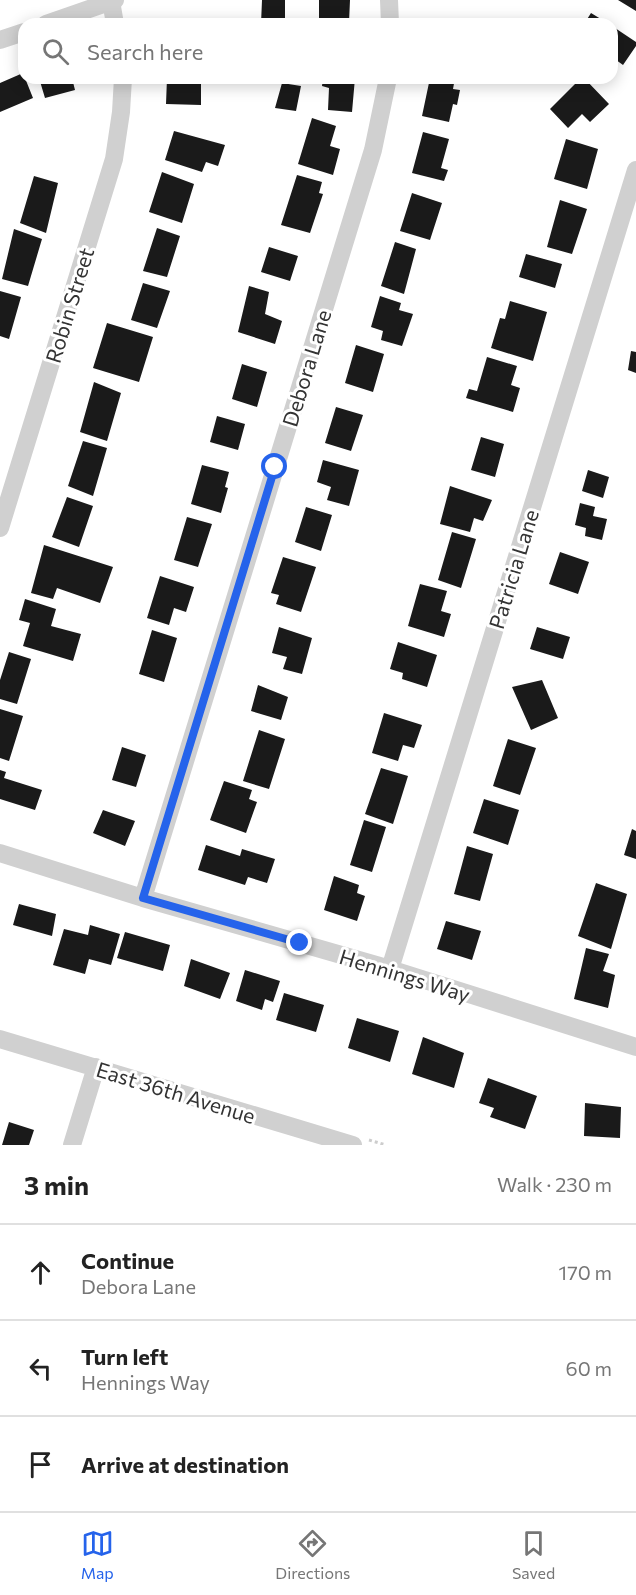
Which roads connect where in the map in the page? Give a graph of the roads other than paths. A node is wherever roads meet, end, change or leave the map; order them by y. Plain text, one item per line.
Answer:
1 (389, 0) edge
2 (113, 1) edge
3 (63, 18) edge
4 (114, 18) edge
5 (390, 18) edge
6 (18, 34) edge
7 (0, 40) edge
8 (123, 84) edge
9 (387, 84) edge
10 (636, 170) edge
11 (0, 528) edge
12 (0, 853) edge
13 (143, 898) junction
14 (390, 969) junction
15 (0, 1039) edge
16 (635, 1042) edge
17 (96, 1067) junction
18 (72, 1145) edge
19 (353, 1145) edge

1 - 5 street
2 - 3 street
2 - 4 street
6 - 7 street
8 - 11 street, Robin Street
9 - 13 street, Debora Lane
10 - 14 street, Patricia Lane
12 - 13 street, Hennings Way
13 - 14 street, Hennings Way
14 - 16 street, Hennings Way
15 - 17 street, East 36th Avenue
17 - 18 street
17 - 19 street, East 36th Avenue

